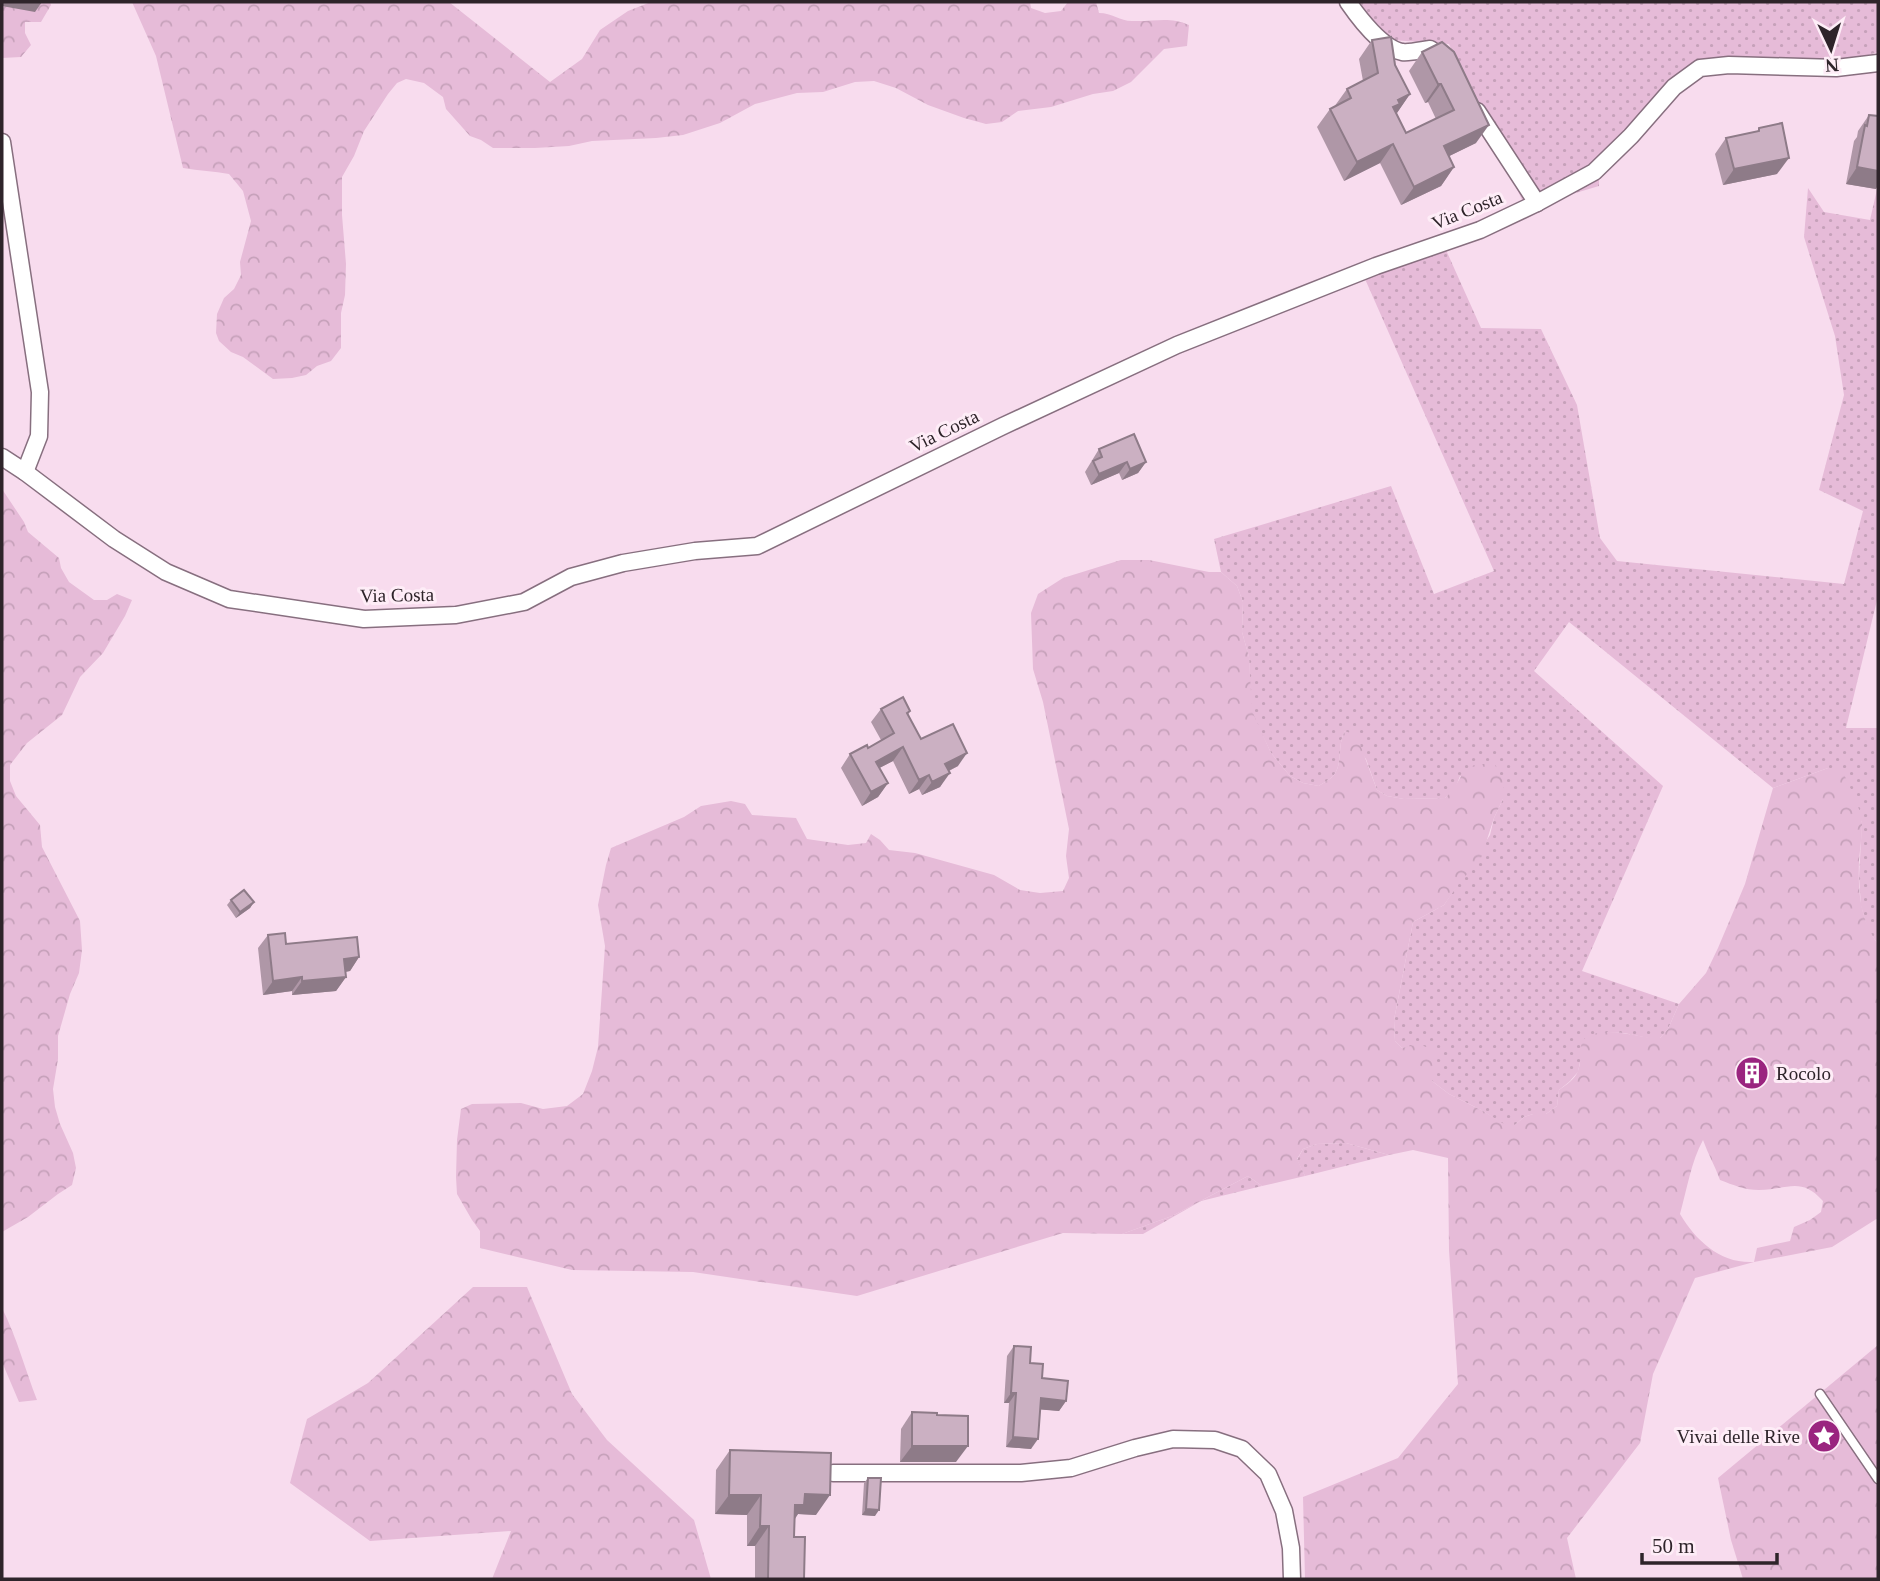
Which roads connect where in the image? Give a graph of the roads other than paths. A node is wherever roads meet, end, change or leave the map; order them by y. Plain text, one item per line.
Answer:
1 (1349, 2) edge
2 (1878, 62) edge
3 (1453, 71) edge
4 (1470, 100) edge
5 (2, 142) edge
6 (1537, 202) junction
7 (2, 457) edge
8 (25, 472) junction
9 (1820, 1394) dead end
10 (833, 1473) edge
11 (1878, 1479) edge
12 (1292, 1579) edge

1 - 3 street
2 - 6 street, Via Costa
4 - 6 street
5 - 8 street
6 - 8 street, Via Costa
7 - 8 street, Via Costa
9 - 11 lane
10 - 12 street

